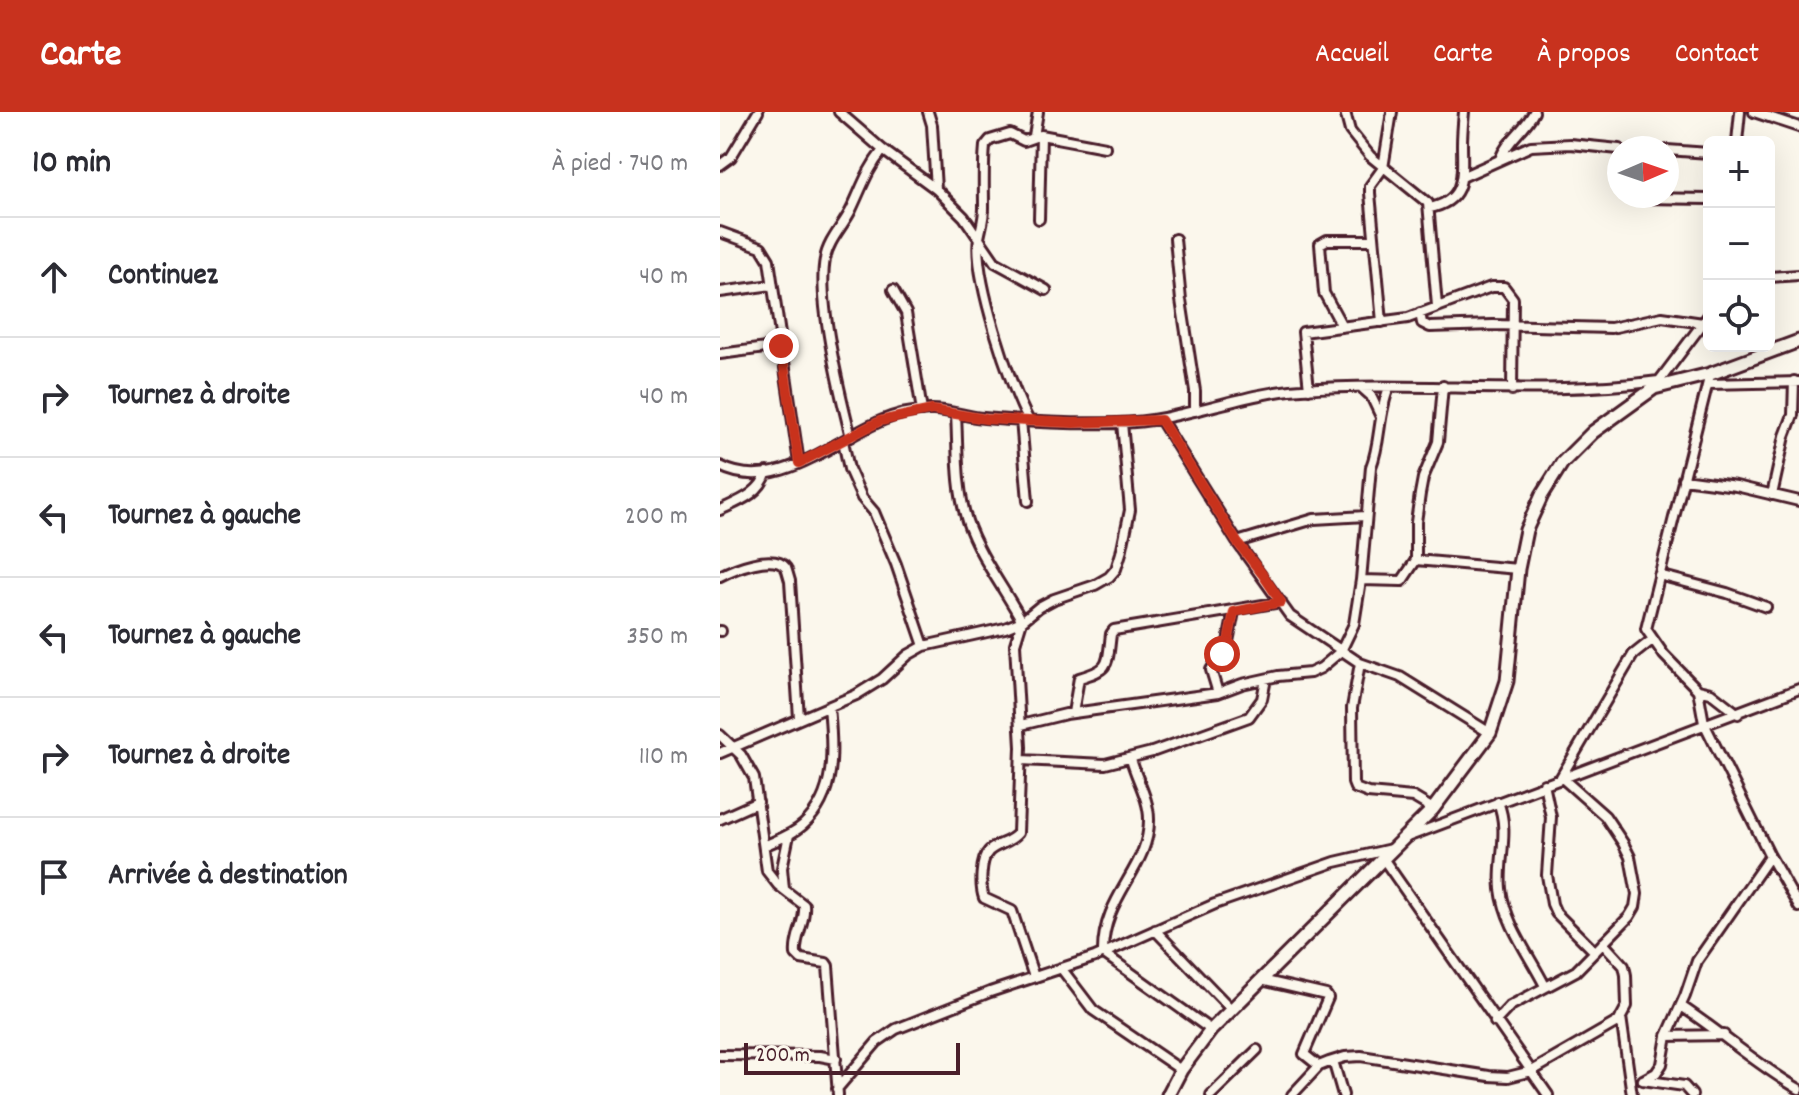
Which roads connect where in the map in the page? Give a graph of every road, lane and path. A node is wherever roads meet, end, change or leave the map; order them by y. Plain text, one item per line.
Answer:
1 (758, 112) edge
2 (839, 112) edge
3 (928, 112) edge
4 (1038, 112) edge
5 (1345, 112) edge
6 (1392, 112) edge
7 (1464, 112) edge
8 (1534, 112) edge
9 (1740, 112) edge
10 (1754, 112) edge
11 (1799, 127) edge
12 (1038, 136) junction
13 (1738, 136) edge
14 (1105, 147) dead end
15 (1607, 148) edge
16 (883, 150) junction
17 (1679, 151) edge
18 (1703, 153) edge
19 (1500, 159) junction
20 (720, 165) edge
21 (1383, 168) junction
22 (1464, 176) junction
23 (936, 189) junction
24 (1679, 199) edge
25 (1703, 199) edge
26 (1429, 208) junction
27 (1039, 219) dead end
28 (720, 232) edge
29 (979, 237) junction
30 (1175, 239) dead end
31 (1373, 240) junction
32 (1799, 275) edge
33 (1775, 277) edge
34 (772, 285) junction
35 (893, 290) dead end
36 (1046, 290) dead end
37 (720, 292) edge
38 (1437, 306) junction
39 (1420, 313) junction
40 (1703, 319) edge
41 (1382, 322) junction
42 (1703, 323) edge
43 (1342, 326) junction
44 (1513, 326) junction
45 (1799, 341) edge
46 (781, 346) junction
47 (720, 354) edge
48 (1709, 379) junction
49 (1796, 382) edge
50 (1657, 385) junction
51 (1443, 386) junction
52 (1362, 388) junction
53 (1389, 388) junction
54 (1309, 389) junction
55 (1512, 390) junction
56 (922, 411) junction
57 (1195, 411) junction
58 (956, 414) junction
59 (1382, 417) junction
60 (1025, 420) junction
61 (1161, 420) junction
62 (1122, 423) junction
63 (847, 439) junction
64 (799, 463) junction
65 (720, 466) edge
66 (767, 472) junction
67 (1683, 479) junction
68 (1772, 495) junction
69 (1028, 501) dead end
70 (1799, 501) edge
71 (720, 510) edge
72 (1366, 516) junction
73 (1237, 542) junction
74 (1416, 560) junction
75 (1518, 569) junction
76 (1659, 575) junction
77 (720, 576) edge
78 (1361, 580) junction
79 (1281, 602) junction
80 (1766, 607) dead end
81 (1234, 612) junction
82 (1022, 621) junction
83 (1652, 640) junction
84 (924, 646) junction
85 (1341, 651) junction
86 (1360, 663) junction
87 (1266, 679) junction
88 (1799, 689) edge
89 (1698, 690) junction
90 (1218, 693) junction
91 (829, 707) junction
92 (1073, 713) junction
93 (1738, 714) junction
94 (799, 718) junction
95 (1704, 723) junction
96 (1021, 725) junction
97 (1490, 733) junction
98 (720, 735) edge
99 (733, 746) junction
100 (720, 753) edge
101 (1131, 759) junction
102 (1021, 760) junction
103 (1561, 777) junction
104 (1544, 784) junction
105 (758, 802) junction
106 (1498, 802) junction
107 (1433, 809) junction
108 (720, 819) edge
109 (789, 835) junction
110 (1405, 837) junction
111 (764, 846) junction
112 (1387, 853) junction
113 (1770, 856) junction
114 (784, 890) junction
115 (1799, 907) edge
116 (1155, 930) junction
117 (1603, 943) junction
118 (1595, 952) junction
119 (1103, 953) junction
120 (1061, 968) junction
121 (1034, 977) junction
122 (1261, 980) junction
123 (1545, 986) junction
124 (1681, 1006) junction
125 (1231, 1009) junction
126 (1621, 1016) junction
127 (1495, 1022) junction
128 (1211, 1030) junction
129 (1724, 1035) junction
130 (1667, 1036) junction
131 (1257, 1050) dead end
132 (720, 1055) edge
133 (836, 1059) junction
134 (1329, 1062) junction
135 (1319, 1066) junction
136 (1181, 1070) junction
137 (1532, 1071) junction
138 (1630, 1079) junction
139 (1643, 1080) junction
140 (1799, 1089) edge
141 (838, 1092) edge
142 (1168, 1095) edge
143 (1211, 1095) edge
144 (1292, 1095) edge
145 (1343, 1095) edge
146 (1548, 1095) edge
147 (1632, 1095) edge
148 (1692, 1095) edge

1 - 20 street
2 - 16 street
3 - 23 street
4 - 12 street
5 - 21 street
6 - 21 street
7 - 22 street
8 - 19 street
9 - 13 street
10 - 11 street
12 - 14 street
12 - 27 street
12 - 29 street
15 - 19 street
16 - 23 street
16 - 63 street
17 - 18 street
19 - 22 street
21 - 26 street
21 - 31 street
22 - 26 street
23 - 29 street
24 - 25 street
26 - 38 street
28 - 34 street
29 - 36 street
29 - 60 street
30 - 57 street
31 - 41 street
31 - 43 street
32 - 33 street
34 - 37 street
34 - 46 street
35 - 56 street
38 - 39 street
38 - 44 street
39 - 41 street
39 - 44 street
40 - 44 street
41 - 43 street
42 - 50 street
43 - 54 street
44 - 55 street
45 - 48 street
46 - 47 street
46 - 64 street
48 - 49 street
48 - 50 street
48 - 67 street
49 - 68 street
50 - 55 street
50 - 75 street
51 - 53 street
51 - 55 street
51 - 74 street
52 - 53 street
52 - 54 street
52 - 59 street
53 - 59 street
54 - 57 street
56 - 58 street
56 - 63 street
57 - 61 street
58 - 60 street
58 - 82 street
59 - 72 street
60 - 62 street
60 - 69 street
61 - 62 street
61 - 73 street
62 - 82 street
63 - 64 street
63 - 84 street
64 - 66 street
65 - 66 street
66 - 71 street
67 - 68 street
67 - 76 street
68 - 70 street
72 - 73 street
72 - 78 street
73 - 79 street
74 - 75 street
74 - 78 street
75 - 97 street
76 - 80 street
76 - 83 street
77 - 94 street
78 - 85 street
79 - 81 street
79 - 85 street
81 - 90 street
81 - 92 street
82 - 84 street
82 - 96 street
83 - 89 street
83 - 103 street
84 - 91 street
85 - 86 street
85 - 87 street
86 - 97 street
86 - 107 street
87 - 90 street
87 - 101 street
88 - 93 street
89 - 93 street
89 - 95 street
90 - 92 street
91 - 94 street
91 - 109 street
92 - 96 street
93 - 95 street
94 - 99 street
95 - 103 street
95 - 113 street
96 - 102 street
97 - 107 street
98 - 99 street
99 - 100 street
99 - 105 street
101 - 102 street
101 - 119 street
102 - 121 street
103 - 104 street
103 - 117 street
104 - 106 street
104 - 118 street
105 - 108 street
105 - 111 street
106 - 110 street
106 - 123 street
107 - 110 street
109 - 111 street
109 - 114 street
110 - 112 street
111 - 114 street
112 - 116 street
112 - 122 street
112 - 127 street
113 - 115 street
113 - 124 street
114 - 133 street
116 - 119 street
116 - 125 street
117 - 118 street
117 - 126 street
118 - 123 street
119 - 120 street
119 - 128 street
120 - 121 street
120 - 136 street
121 - 141 street
122 - 125 street
122 - 135 street
123 - 127 street
124 - 129 street
124 - 130 street
125 - 128 street
126 - 137 street
126 - 138 street
127 - 137 street
128 - 136 street
129 - 130 street
129 - 140 street
130 - 139 street
131 - 143 street
132 - 133 street
133 - 141 street
134 - 135 street
134 - 137 street
134 - 145 street
135 - 144 street
136 - 142 street
137 - 146 street
138 - 139 street
138 - 147 street
139 - 148 street

